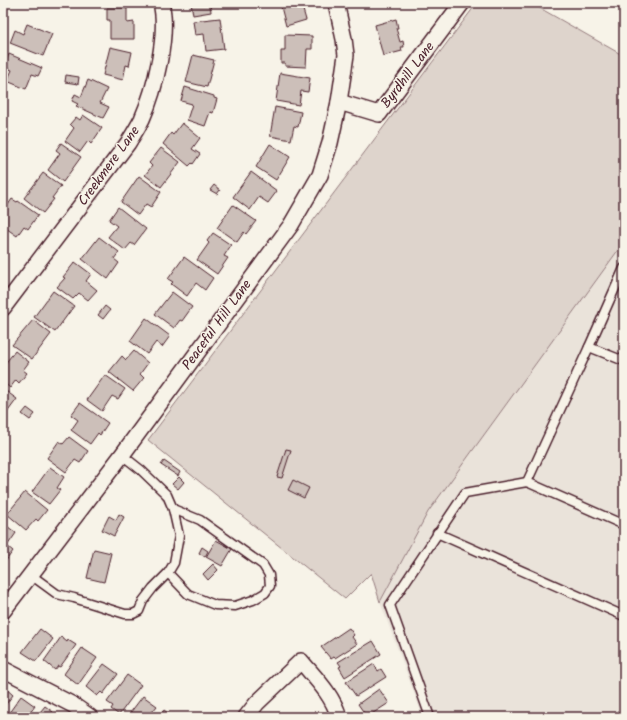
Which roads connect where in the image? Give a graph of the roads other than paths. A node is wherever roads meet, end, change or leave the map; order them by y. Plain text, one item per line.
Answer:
1 (161, 3) edge
2 (336, 3) edge
3 (462, 3) edge
4 (339, 102) junction
5 (624, 268) edge
6 (3, 308) edge
7 (589, 347) junction
8 (624, 361) edge
9 (122, 455) junction
10 (527, 482) junction
11 (174, 509) junction
12 (624, 525) edge
13 (437, 533) junction
14 (168, 573) junction
15 (31, 575) junction
16 (3, 612) edge
17 (624, 616) edge
18 (3, 669) edge
19 (624, 713) edge
20 (90, 717) edge
21 (246, 717) edge
22 (339, 717) edge
23 (430, 717) edge
24 (619, 717) edge

1 - 6 street, Creekmere Lane
2 - 4 street, Peaceful Hill Lane
3 - 4 street, Byrdhill Lane
4 - 9 street, Peaceful Hill Lane
5 - 7 lane
7 - 8 lane
7 - 10 lane
9 - 11 lane
9 - 15 street, Peaceful Hill Lane
10 - 12 lane
10 - 13 lane
11 - 14 lane
11 - 14 lane
13 - 17 lane
13 - 23 lane
14 - 15 lane
15 - 16 street, Peaceful Hill Lane
18 - 20 street
19 - 24 lane
21 - 22 street

